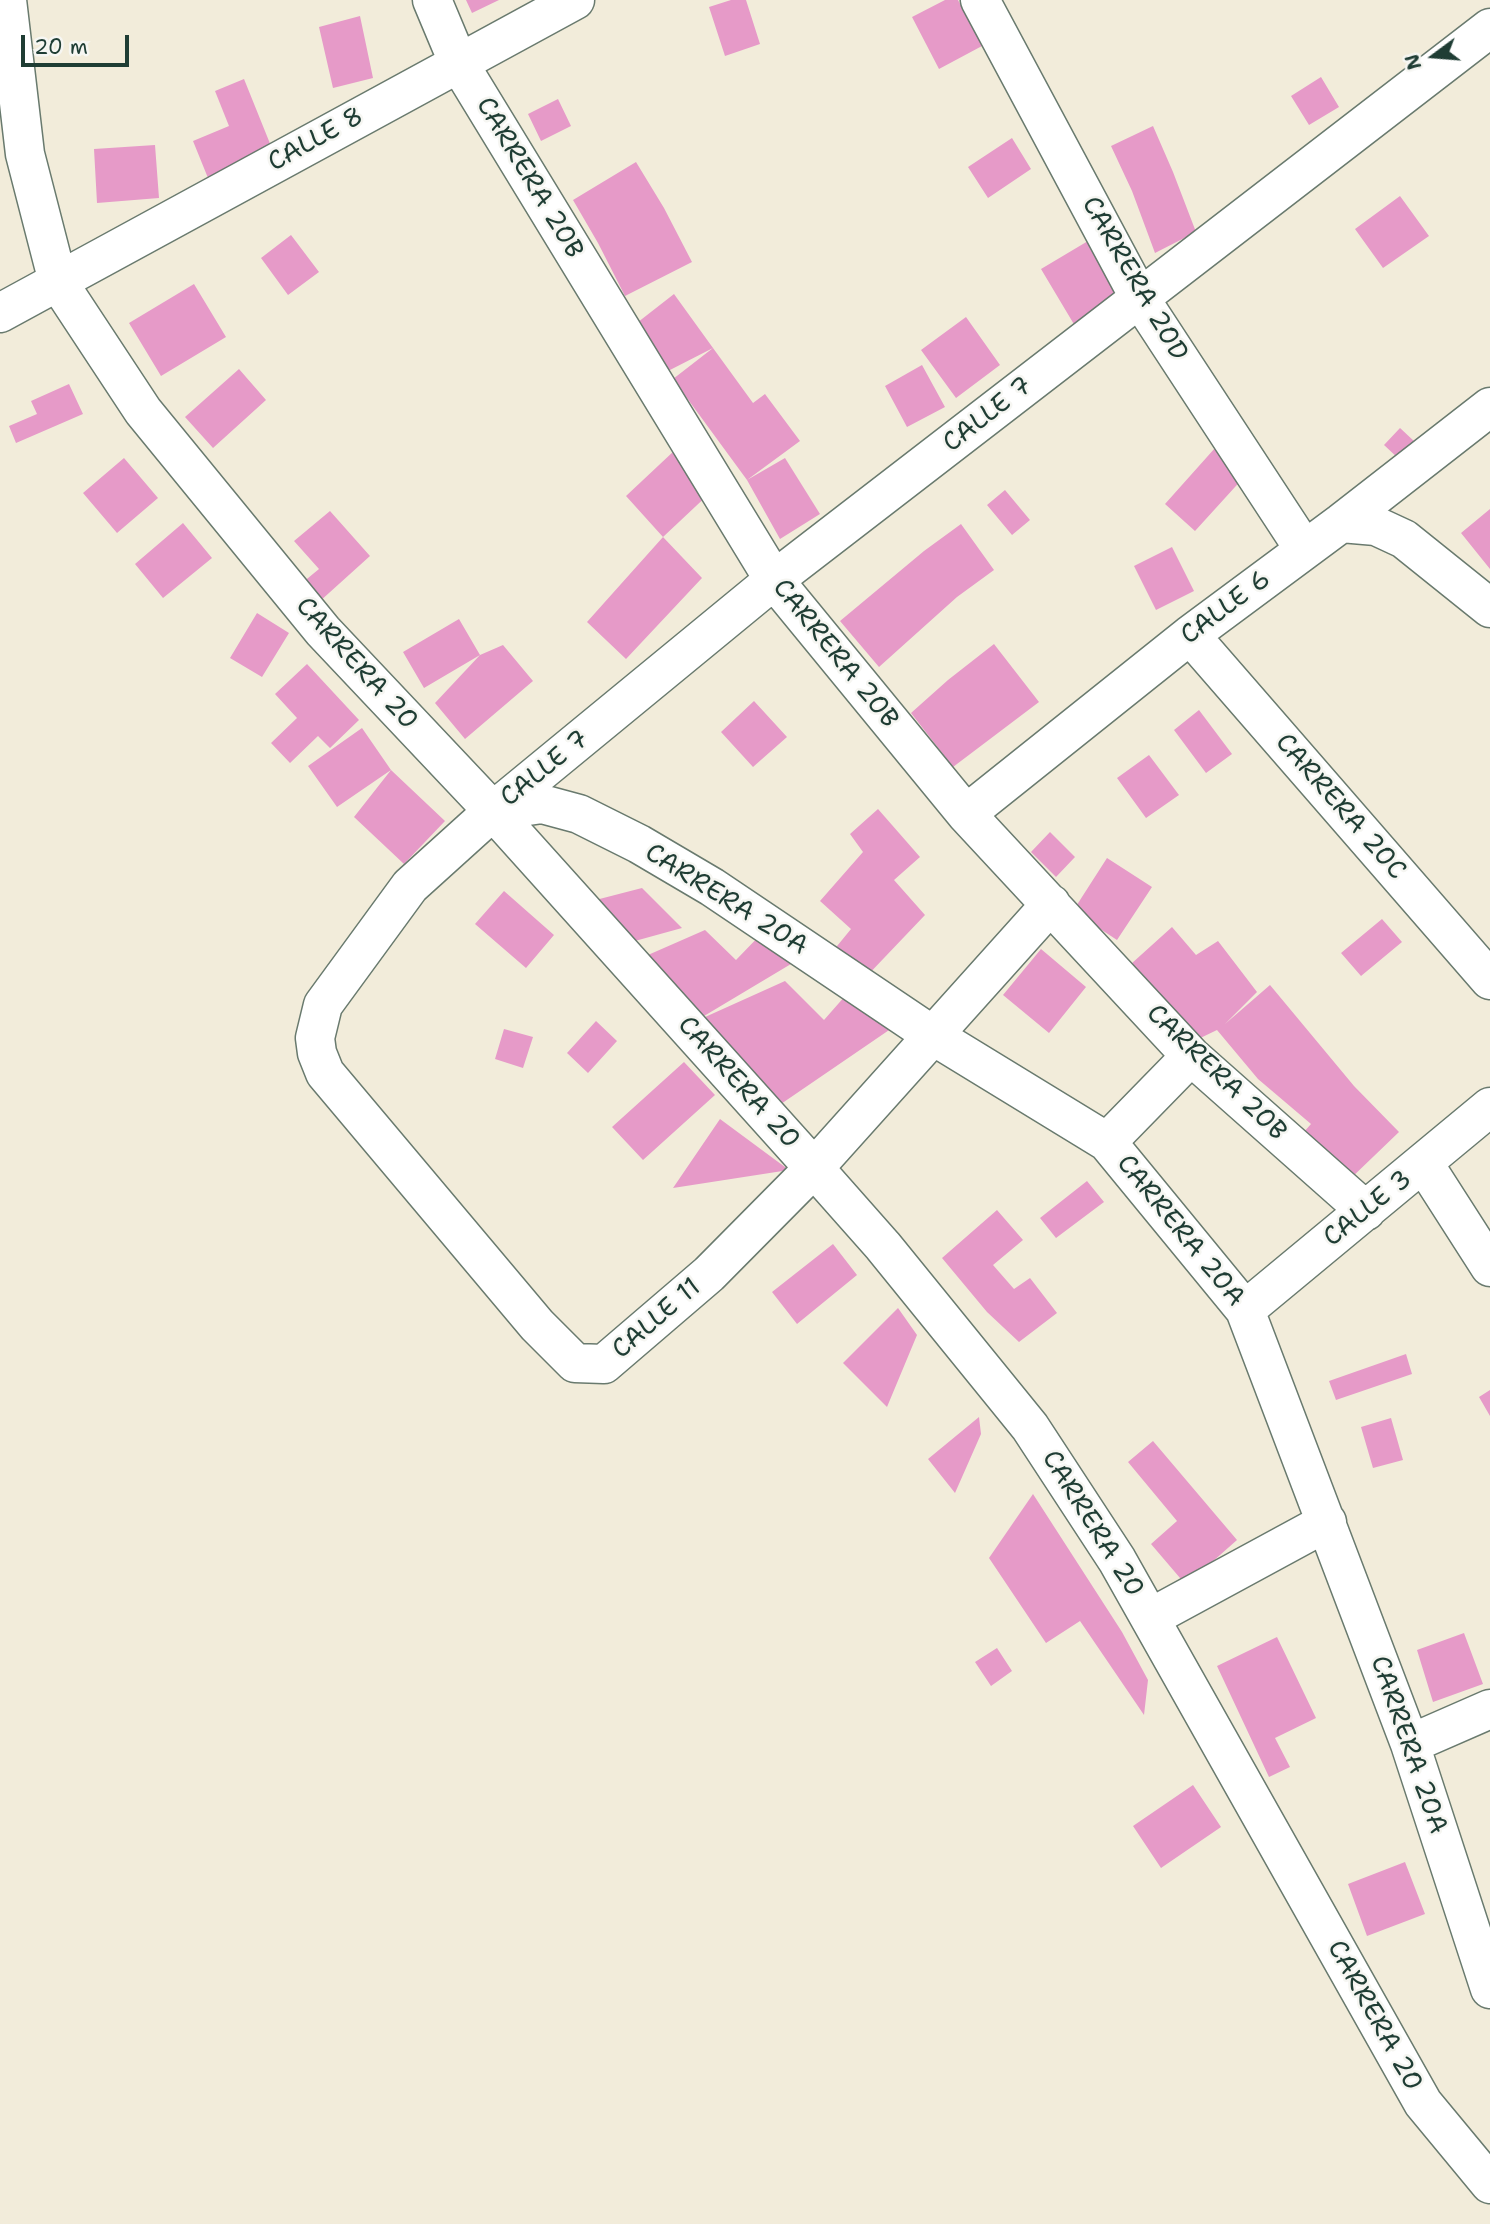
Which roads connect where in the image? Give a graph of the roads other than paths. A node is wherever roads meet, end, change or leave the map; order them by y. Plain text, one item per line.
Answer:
1 (7, 0) edge
2 (432, 0) edge
3 (575, 0) edge
4 (980, 0) edge
5 (1490, 28) edge
6 (458, 62) junction
7 (58, 282) junction
8 (1139, 297) junction
9 (0, 313) edge
10 (1490, 407) edge
11 (1341, 523) junction
12 (1304, 549) junction
13 (774, 580) junction
14 (1490, 608) edge
15 (1190, 635) junction
16 (493, 811) junction
17 (966, 814) junction
18 (410, 886) joint
19 (1051, 904) junction
20 (1490, 980) edge
21 (932, 1034) junction
22 (1191, 1056) junction
23 (1490, 1107) edge
24 (1107, 1142) junction
25 (1424, 1164) junction
26 (814, 1168) junction
27 (1366, 1211) junction
28 (1490, 1267) edge
29 (1245, 1310) junction
30 (1327, 1522) junction
31 (1150, 1618) junction
32 (1490, 1709) edge
33 (1410, 1744) junction
34 (1490, 1989) edge
35 (1490, 2184) edge

1 - 7 street, CARRERA 20
2 - 6 street, CARRERA 20B
3 - 6 street, CALLE 8
4 - 8 street, CARRERA 20D
5 - 8 street, CALLE 7
6 - 7 street, CALLE 8
6 - 13 street, CARRERA 20B
7 - 9 street, CALLE 8
7 - 16 street, CARRERA 20
8 - 12 street, CARRERA 20D
8 - 13 street, CALLE 7
10 - 11 street, CALLE 6
11 - 12 street, CALLE 6
11 - 14 street
12 - 15 street, CALLE 6
13 - 16 street, CALLE 7
13 - 17 street, CARRERA 20B
15 - 17 street, CALLE 6
15 - 20 street, CARRERA 20C
16 - 18 street, CALLE 7
16 - 21 street, CARRERA 20A
16 - 26 street, CARRERA 20
17 - 19 street, CARRERA 20B
18 - 26 street, CALLE 11
19 - 21 street, CALLE 11
19 - 22 street, CARRERA 20B
21 - 24 street, CARRERA 20A
21 - 26 street, CALLE 11
22 - 24 street
22 - 27 street, CARRERA 20B
23 - 25 street, CALLE 3
24 - 29 street, CARRERA 20A
25 - 27 street, CALLE 3
25 - 28 street
26 - 31 street, CARRERA 20
27 - 29 street, CALLE 3
29 - 30 street, CARRERA 20A
30 - 31 street
30 - 33 street, CARRERA 20A
31 - 35 street, CARRERA 20
32 - 33 street
33 - 34 street, CARRERA 20A

